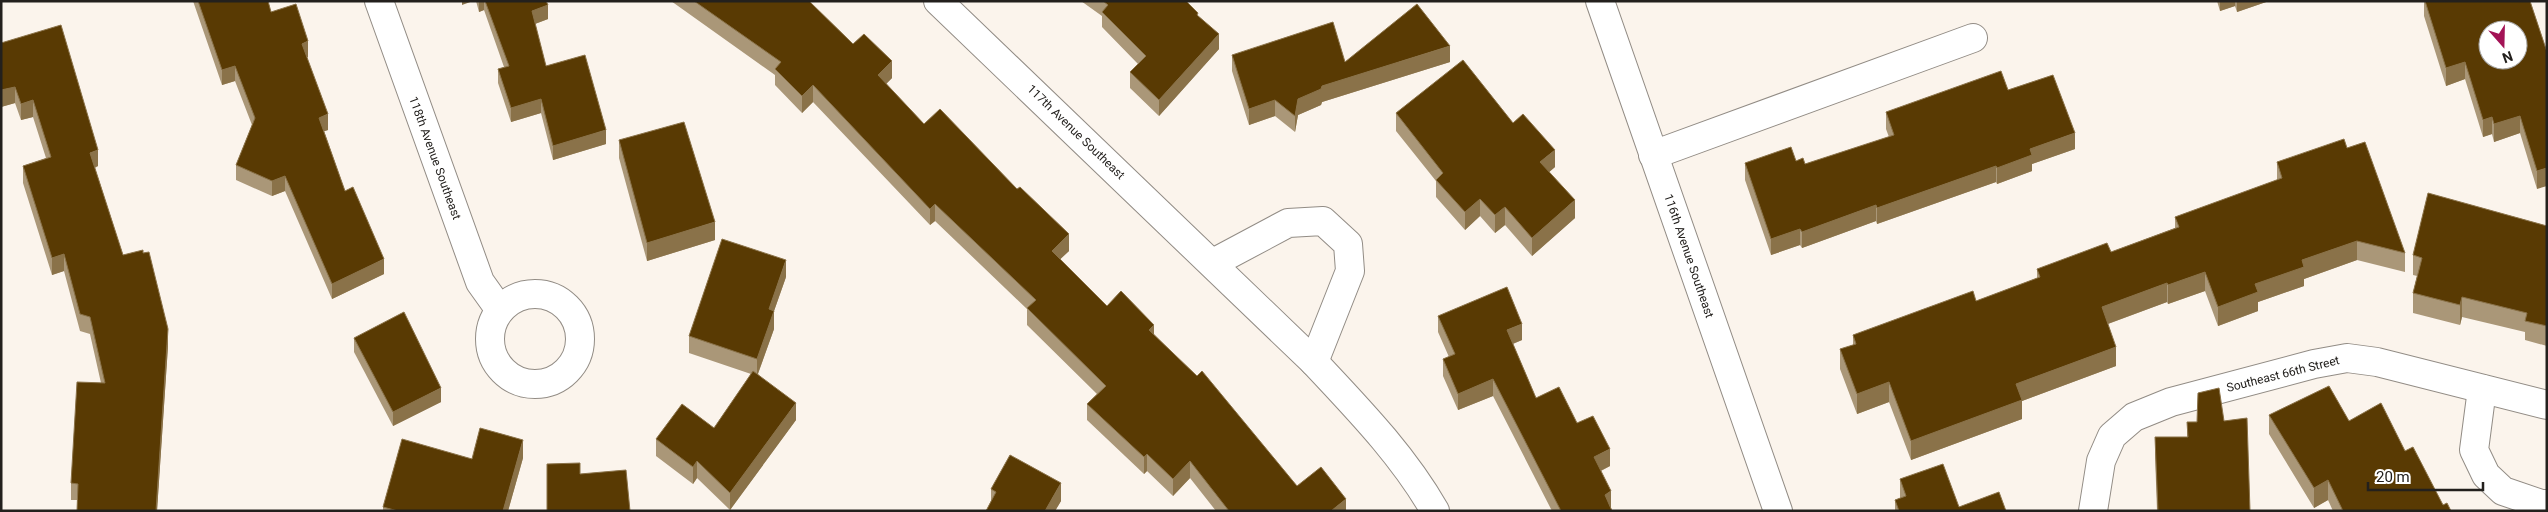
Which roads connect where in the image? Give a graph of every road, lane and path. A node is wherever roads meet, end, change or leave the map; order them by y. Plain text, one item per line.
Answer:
1 (379, 1) edge
2 (938, 1) edge
3 (1600, 1) edge
4 (1973, 38) dead end
5 (1653, 155) junction
6 (1213, 263) junction
7 (500, 310) dead end
8 (1314, 362) junction
9 (2482, 389) junction
10 (2547, 405) edge
11 (2547, 504) edge
12 (1435, 511) edge
13 (1778, 511) edge
14 (2093, 511) edge

1 - 7 street, 118th Avenue Southeast
2 - 6 street, 117th Avenue Southeast
3 - 5 street, 116th Avenue Southeast
4 - 5 street
5 - 13 street, 116th Avenue Southeast
6 - 8 street, 117th Avenue Southeast
6 - 8 street
8 - 12 street, 117th Avenue Southeast
9 - 10 street, Southeast 66th Street
9 - 11 street
9 - 14 street, Southeast 66th Street

